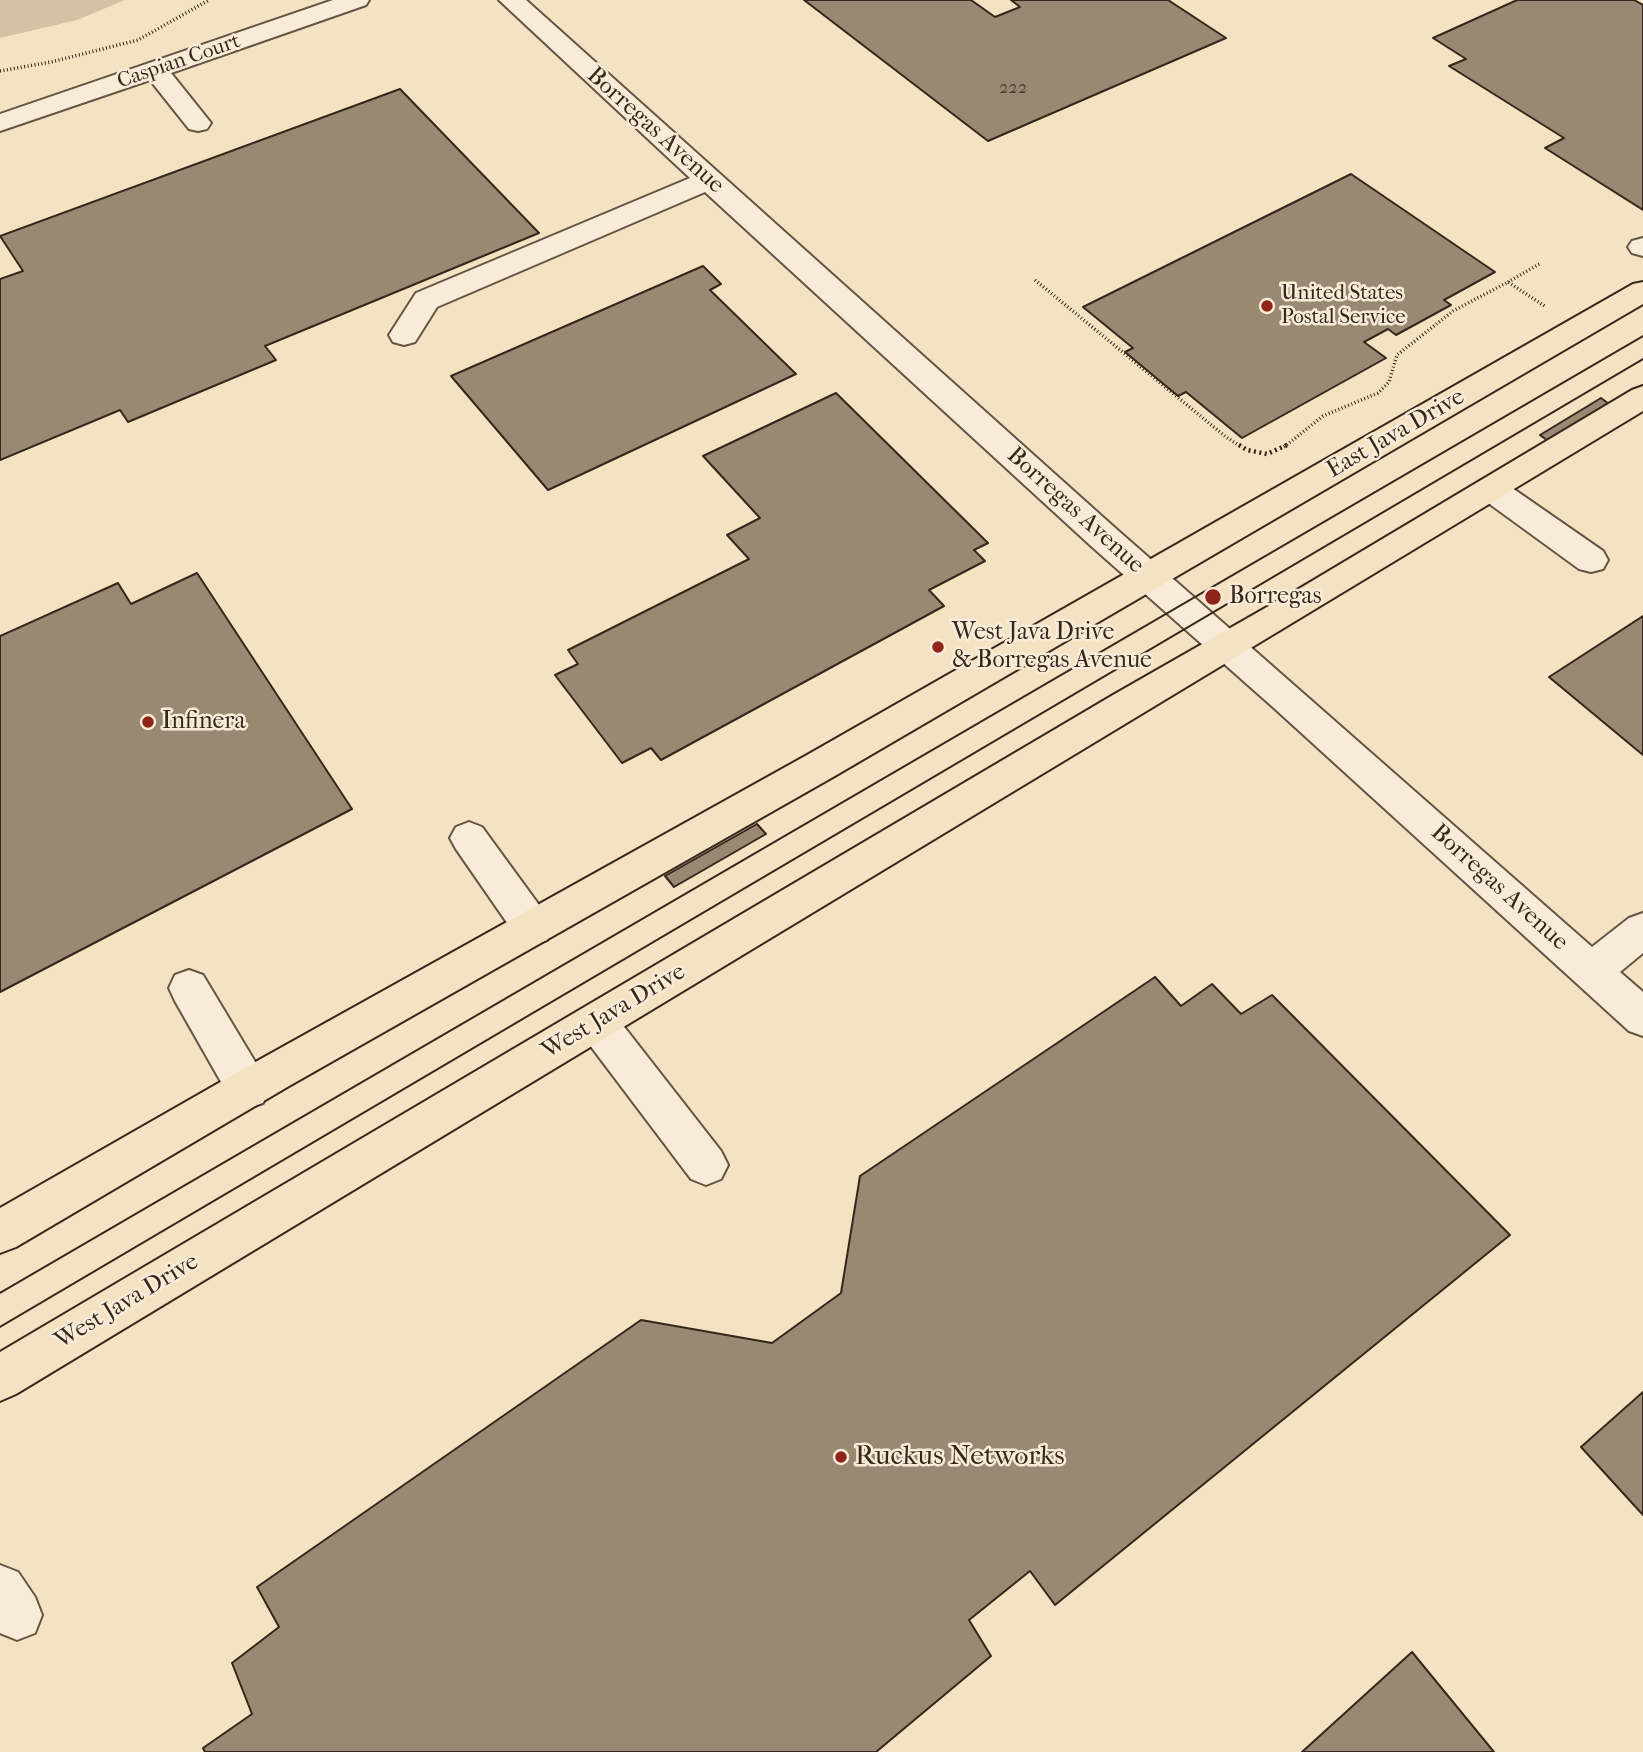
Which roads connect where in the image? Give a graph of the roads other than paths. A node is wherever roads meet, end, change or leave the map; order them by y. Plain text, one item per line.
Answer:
1 (357, 0) edge
2 (511, 0) edge
3 (155, 70) junction
4 (198, 122) dead end
5 (0, 123) edge
6 (709, 180) junction
7 (1643, 291) edge
8 (404, 335) dead end
9 (1643, 397) edge
10 (1491, 489) junction
11 (1591, 560) dead end
12 (1149, 577) junction
13 (1229, 646) junction
14 (469, 838) dead end
15 (533, 928) junction
16 (1643, 930) edge
17 (1591, 971) junction
18 (189, 988) dead end
19 (1643, 1018) edge
20 (597, 1023) junction
21 (248, 1089) junction
22 (706, 1165) dead end
23 (0, 1232) edge
24 (0, 1378) edge

1 - 3 street, Caspian Court
2 - 6 street, Borregas Avenue
3 - 4 street
3 - 5 street, Caspian Court
6 - 8 street
6 - 12 street, Borregas Avenue
7 - 12 main road, East Java Drive
9 - 10 main road
10 - 11 street
10 - 13 main road
12 - 13 street, Borregas Avenue
12 - 15 main road
13 - 17 street, Borregas Avenue
13 - 20 main road, West Java Drive
14 - 15 street
15 - 21 main road
16 - 17 street
17 - 19 street, Borregas Avenue
18 - 21 street
20 - 22 street
20 - 24 main road, West Java Drive
21 - 23 main road

